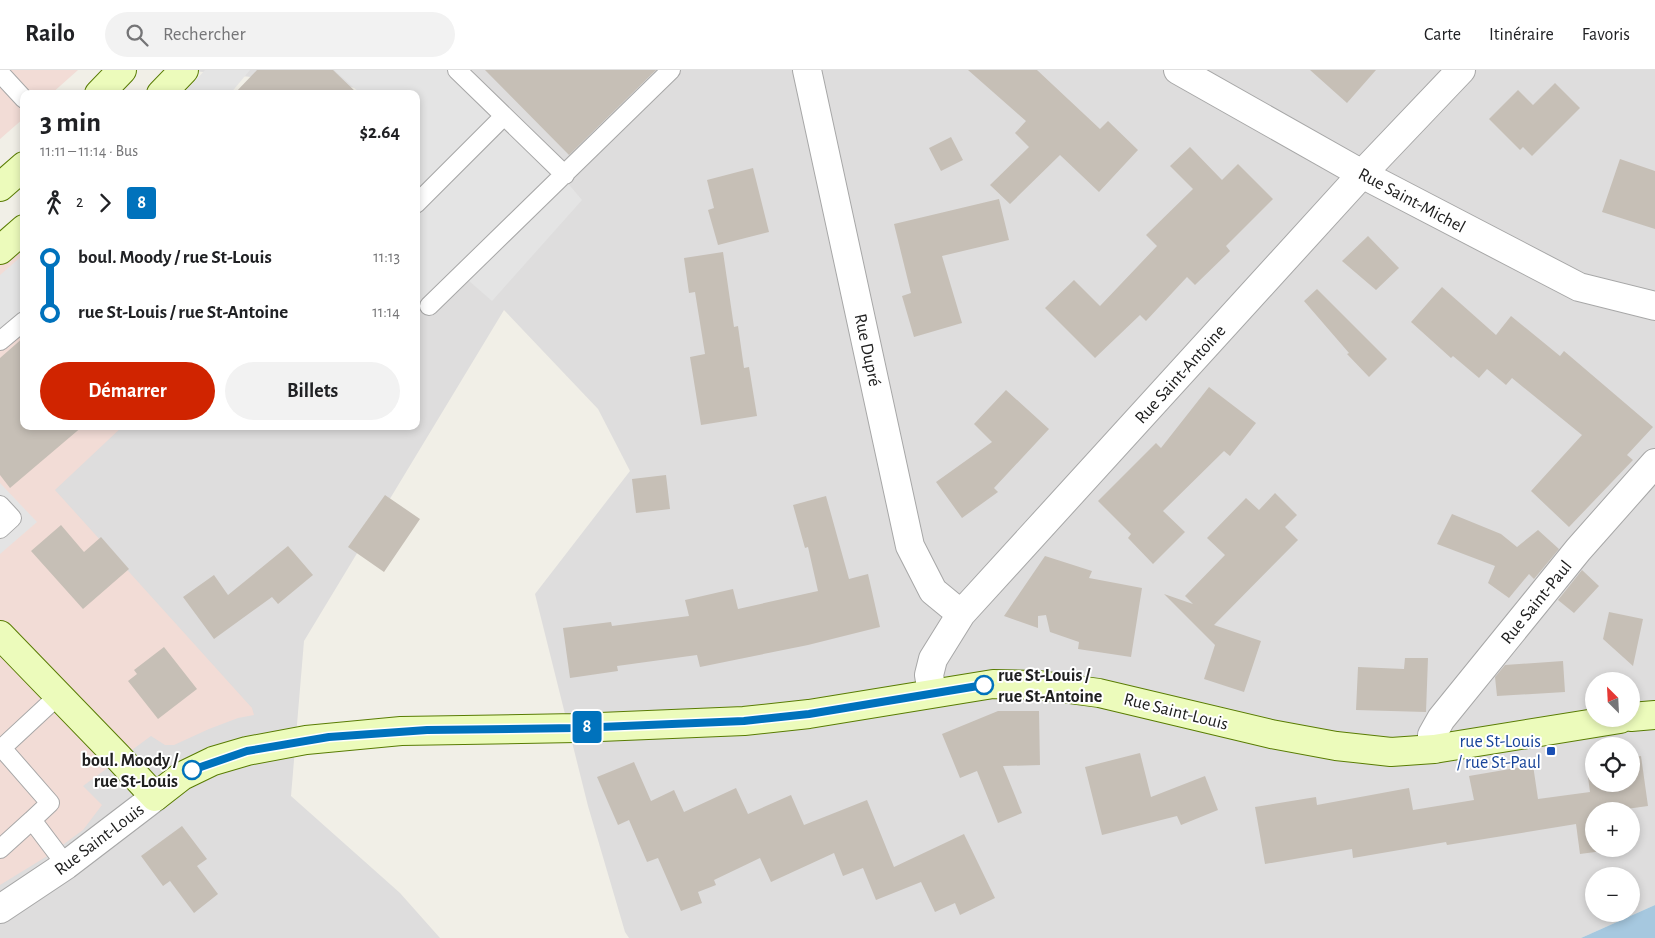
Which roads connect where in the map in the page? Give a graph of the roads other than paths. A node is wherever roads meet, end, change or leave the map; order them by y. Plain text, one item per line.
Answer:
1 (122, 70) edge
2 (184, 70) edge
3 (456, 70) edge
4 (671, 70) edge
5 (807, 70) edge
6 (1178, 70) edge
7 (1461, 70) edge
8 (0, 73) edge
9 (104, 90) edge
10 (165, 90) edge
11 (20, 95) edge
12 (503, 116) junction
13 (20, 170) edge
14 (1362, 174) junction
15 (565, 175) junction
16 (0, 187) edge
17 (420, 200) edge
18 (20, 233) edge
19 (0, 250) edge
20 (429, 306) dead end
21 (1655, 306) edge
22 (20, 324) edge
23 (0, 341) edge
24 (1655, 462) edge
25 (0, 505) edge
26 (0, 529) edge
27 (961, 614) junction
28 (0, 635) edge
29 (932, 693) junction
30 (59, 695) junction
31 (1655, 714) edge
32 (1640, 716) edge
33 (1585, 725) edge
34 (1434, 749) junction
35 (155, 797) junction
36 (32, 820) junction
37 (0, 849) edge
38 (66, 865) junction
39 (0, 909) edge

1 - 9 main road
2 - 10 main road
3 - 12 lane
4 - 15 lane
5 - 27 street, Rue Dupré
6 - 14 street, Rue Saint-Michel
7 - 14 street, Rue Saint-Antoine
8 - 11 lane
12 - 15 lane
12 - 17 lane
13 - 16 main road
14 - 21 street, Rue Saint-Michel
14 - 27 street, Rue Saint-Antoine
15 - 20 lane
18 - 19 main road
22 - 23 lane
24 - 34 street, Rue Saint-Paul
25 - 26 lane
27 - 29 street, Rue Saint-Antoine
28 - 30 main road
29 - 34 main road, Rue Saint-Louis
29 - 35 main road, Rue Saint-Louis
30 - 35 main road
30 - 36 lane
31 - 32 main road
33 - 34 main road, Rue Saint-Louis
35 - 38 street, Rue Saint-Louis
36 - 37 lane
36 - 38 lane
38 - 39 street, Rue Saint-Louis

